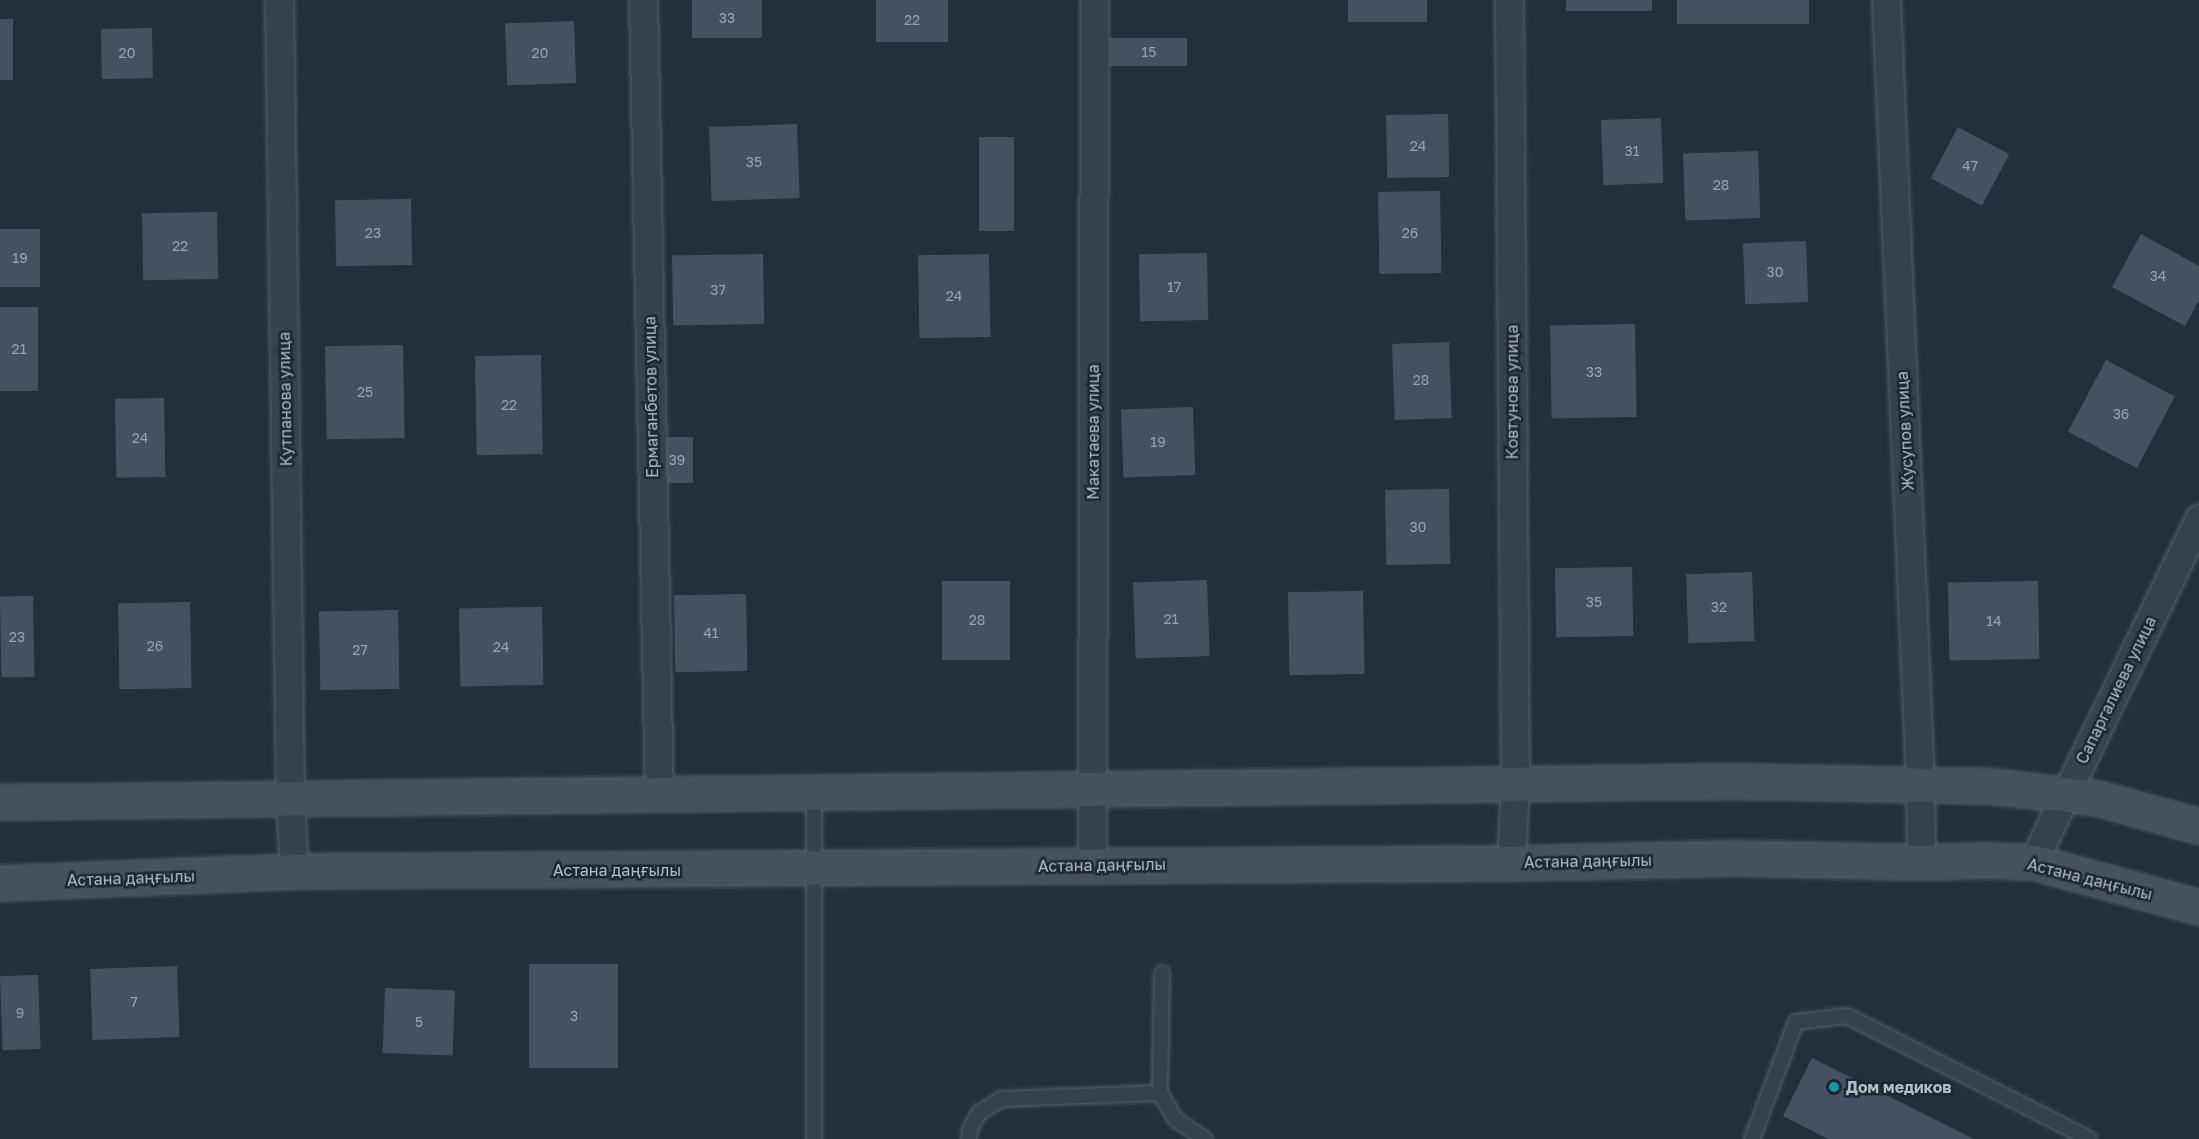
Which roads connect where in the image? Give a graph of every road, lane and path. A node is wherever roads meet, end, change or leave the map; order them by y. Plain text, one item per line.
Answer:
1 (279, 0) edge
2 (643, 0) edge
3 (1094, 0) edge
4 (1509, 0) edge
5 (1886, 0) edge
6 (2199, 518) edge
7 (1515, 783) junction
8 (1920, 783) junction
9 (1092, 787) junction
10 (814, 791) junction
11 (659, 794) junction
12 (2065, 794) junction
13 (290, 798) junction
14 (0, 802) edge
15 (2199, 826) edge
16 (1921, 862) junction
17 (2033, 862) junction
18 (1511, 863) junction
19 (1092, 864) junction
20 (816, 869) junction
21 (294, 872) junction
22 (0, 883) edge
23 (2199, 907) edge
24 (1162, 973) dead end
25 (1160, 1093) junction
26 (814, 1139) edge
27 (969, 1139) edge
28 (1204, 1139) edge
29 (1752, 1139) edge
30 (2089, 1139) edge

1 - 13 street, Кутпанова улица
2 - 11 street, Ермаганбетов улица
3 - 9 street, Макатаева улица
4 - 7 street, Ковтунова улица
5 - 8 street, Жусупов улица
6 - 12 street, Сапаргалиева улица
7 - 8 street
7 - 9 street
7 - 18 street, Ковтунова улица
8 - 12 street
8 - 16 street, Жусупов улица
9 - 10 street
9 - 19 street, Макатаева улица
10 - 11 street
10 - 20 lane
11 - 13 street
12 - 15 street
12 - 17 street, Сапаргалиева улица
13 - 14 street
13 - 21 street, Кутпанова улица
16 - 17 street, Астана даңғылы
16 - 18 street, Астана даңғылы
17 - 23 street, Астана даңғылы
18 - 19 street, Астана даңғылы
19 - 20 street, Астана даңғылы
20 - 21 street, Астана даңғылы
20 - 26 lane
21 - 22 street, Астана даңғылы
24 - 25 lane
25 - 27 lane
25 - 28 lane
29 - 30 lane

